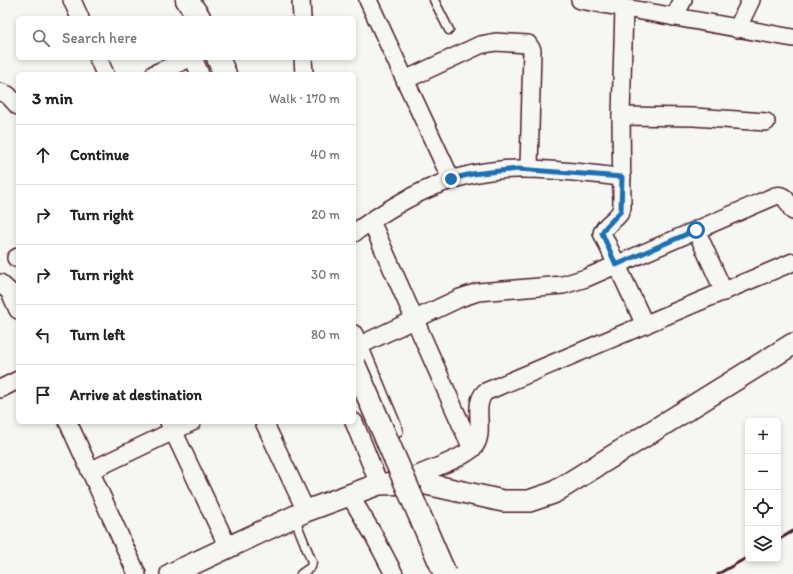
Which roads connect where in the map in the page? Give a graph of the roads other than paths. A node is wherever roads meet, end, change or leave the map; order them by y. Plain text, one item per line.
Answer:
1 (72, 0) edge
2 (187, 0) edge
3 (301, 0) edge
4 (368, 0) edge
5 (434, 0) edge
6 (583, 0) edge
7 (683, 0) edge
8 (751, 0) edge
9 (624, 8) junction
10 (198, 12) edge
11 (79, 16) edge
12 (302, 16) edge
13 (674, 17) junction
14 (737, 29) junction
15 (448, 30) dead end
16 (793, 38) edge
17 (99, 60) edge
18 (186, 60) edge
19 (194, 60) edge
20 (219, 60) edge
21 (229, 60) edge
22 (303, 60) edge
23 (104, 72) edge
24 (158, 72) edge
25 (199, 72) edge
26 (224, 72) edge
27 (235, 72) edge
28 (304, 72) edge
29 (405, 80) junction
30 (0, 92) edge
31 (16, 104) edge
32 (621, 116) junction
33 (766, 122) dead end
34 (529, 169) junction
35 (622, 177) junction
36 (451, 179) junction
37 (793, 211) edge
38 (371, 221) junction
39 (696, 230) junction
40 (356, 232) edge
41 (793, 262) edge
42 (616, 265) junction
43 (0, 283) edge
44 (724, 292) junction
45 (16, 306) edge
46 (414, 319) junction
47 (645, 325) junction
48 (793, 344) edge
49 (356, 348) edge
50 (356, 350) edge
51 (356, 351) edge
52 (16, 381) edge
53 (0, 389) edge
54 (69, 424) edge
55 (182, 424) edge
56 (265, 424) edge
57 (355, 424) edge
58 (171, 426) edge
59 (472, 449) junction
60 (90, 471) junction
61 (414, 480) junction
62 (379, 484) junction
63 (349, 494) junction
64 (300, 513) junction
65 (228, 547) junction
66 (136, 574) edge
67 (171, 574) edge
68 (301, 574) edge
69 (394, 574) edge
70 (445, 574) edge

1 - 11 street
2 - 10 main road
3 - 12 street
4 - 29 street
5 - 15 lane
6 - 9 street
7 - 13 street
8 - 14 street
9 - 13 street
9 - 32 street
13 - 14 street
14 - 16 street
17 - 23 street
18 - 24 street
19 - 25 street
20 - 26 main road
21 - 27 street
22 - 28 street
29 - 34 street
29 - 36 street
30 - 31 street
32 - 33 street
32 - 35 street
34 - 35 street
34 - 36 street
35 - 42 street
36 - 38 street
37 - 39 street
38 - 40 street
38 - 46 street
39 - 42 street
39 - 44 street
41 - 44 street
42 - 46 street
42 - 47 street
43 - 45 street
44 - 47 street
46 - 49 street
46 - 59 street
47 - 59 street
48 - 61 street
50 - 61 street
51 - 70 main road, bridge
52 - 53 street
54 - 60 street
55 - 58 street
56 - 64 street
57 - 62 street
58 - 60 street
58 - 65 street
59 - 61 street
60 - 66 street
61 - 62 street
62 - 63 street
63 - 64 street
63 - 69 street
64 - 65 street
64 - 68 lane
65 - 67 street

